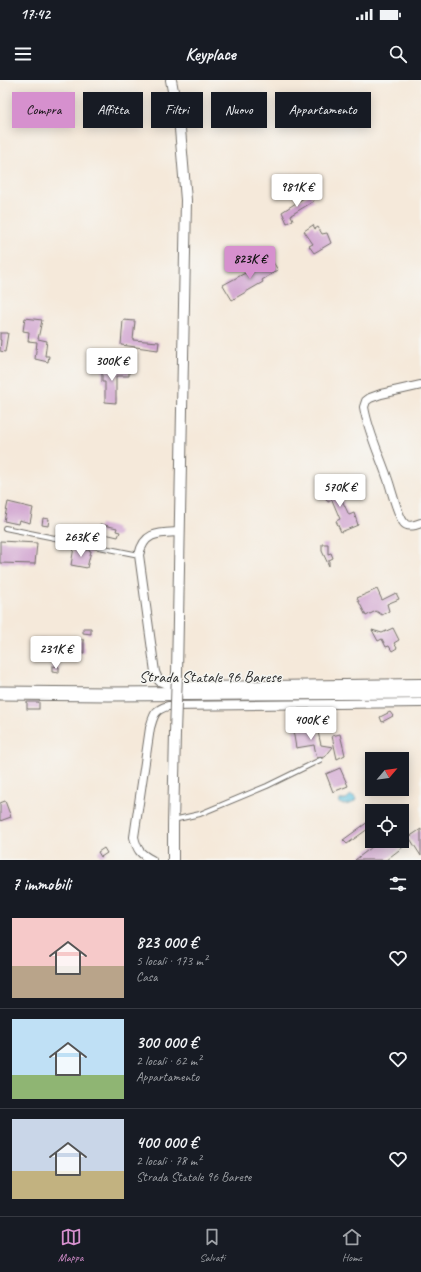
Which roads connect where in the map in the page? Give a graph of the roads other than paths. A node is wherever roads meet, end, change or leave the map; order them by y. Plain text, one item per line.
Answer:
1 (172, 80) edge
2 (421, 385) edge
3 (421, 523) edge
4 (5, 528) dead end
5 (180, 532) junction
6 (139, 555) junction
7 (421, 683) edge
8 (421, 692) edge
9 (0, 693) edge
10 (421, 703) edge
11 (320, 760) dead end
12 (173, 820) junction
13 (152, 860) edge
14 (173, 860) edge

1 - 5 street
2 - 3 street
4 - 6 lane
5 - 6 street
5 - 12 street, bridge
6 - 7 street
8 - 9 highway, Strada Statale 96 Barese
10 - 13 street
11 - 12 lane
12 - 14 street

